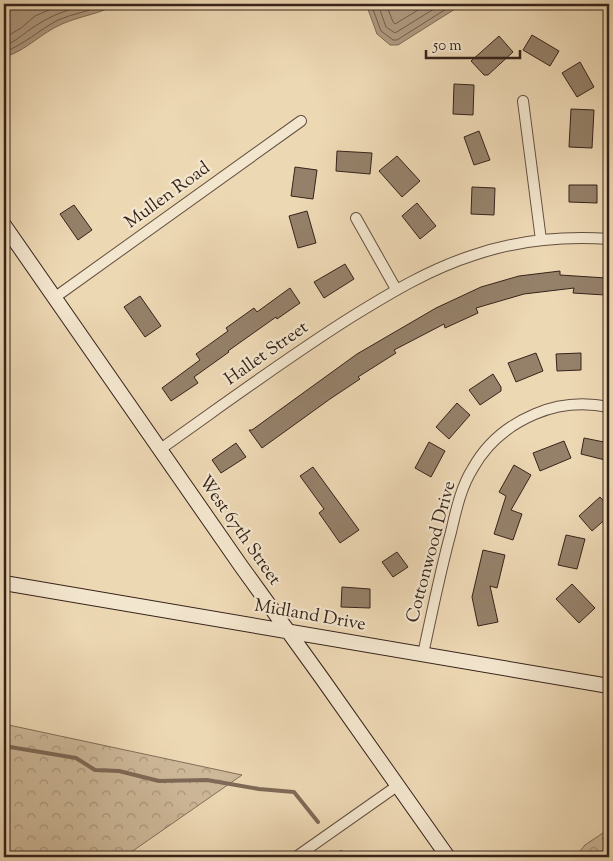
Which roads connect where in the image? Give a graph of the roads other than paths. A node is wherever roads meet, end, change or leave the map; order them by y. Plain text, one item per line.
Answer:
1 (523, 101) dead end
2 (301, 121) dead end
3 (356, 218) dead end
4 (4, 225) edge
5 (609, 239) edge
6 (540, 240) junction
7 (396, 290) junction
8 (54, 298) junction
9 (609, 407) edge
10 (160, 450) junction
11 (4, 583) edge
12 (288, 632) junction
13 (423, 654) junction
14 (609, 686) edge
15 (398, 786) junction
16 (296, 857) edge
17 (448, 857) edge

1 - 6 street
2 - 8 street, Mullen Road
3 - 7 street
4 - 8 street, West 67th Street
5 - 6 street, Hallet Street
6 - 7 street, Hallet Street
7 - 10 street, Hallet Street
8 - 10 street, West 67th Street
9 - 13 street, Cottonwood Drive
10 - 12 street, West 67th Street
11 - 12 street, Midland Drive
12 - 13 street, Midland Drive
12 - 15 street, West 67th Street
13 - 14 street, Midland Drive
15 - 16 street
15 - 17 street, West 67th Street

